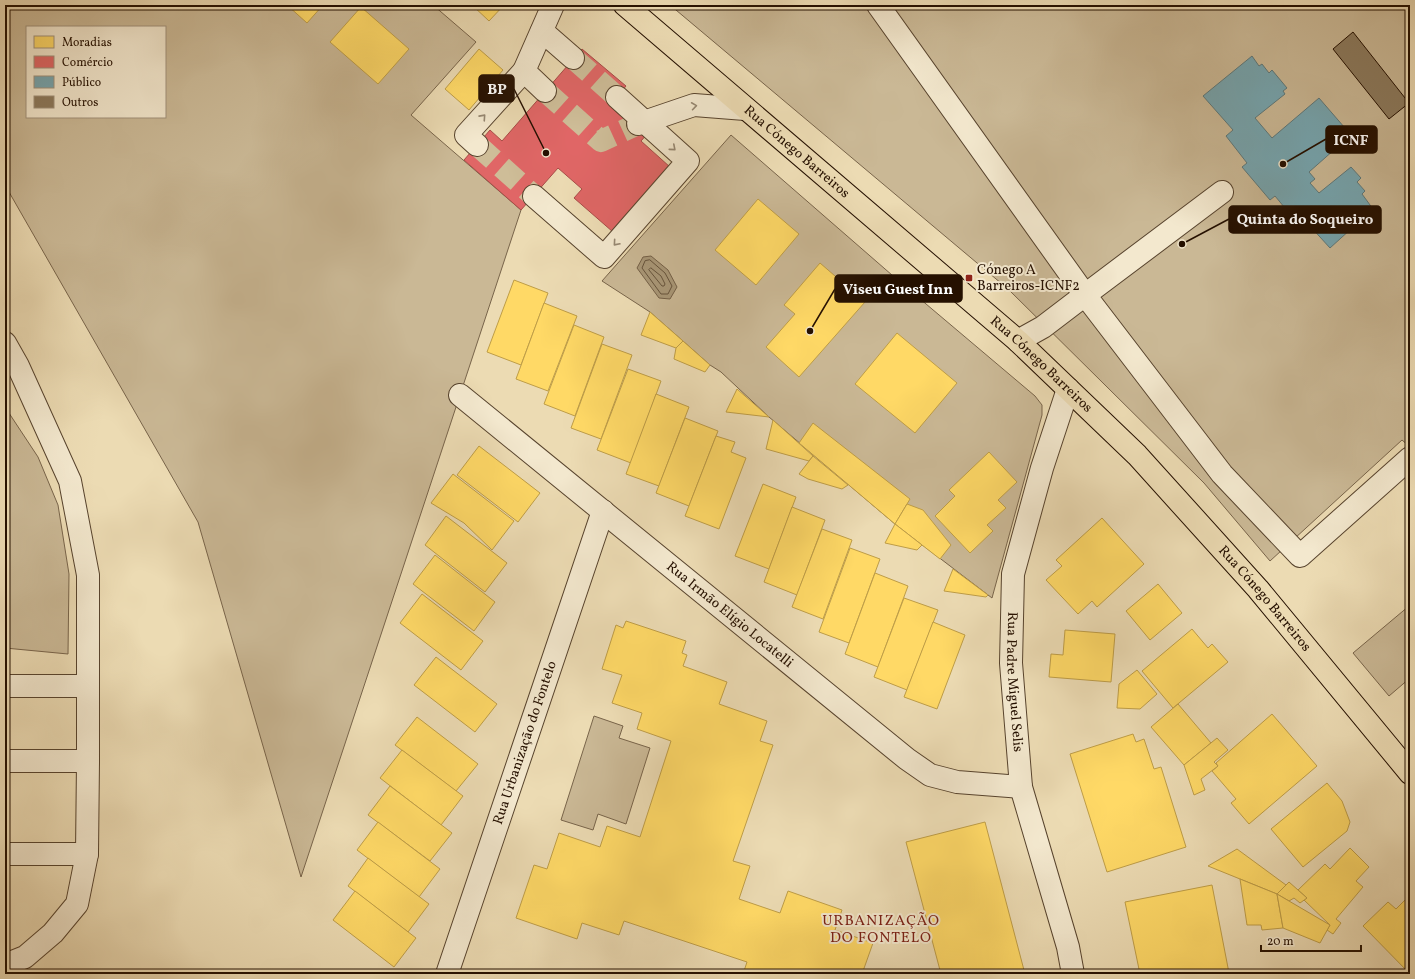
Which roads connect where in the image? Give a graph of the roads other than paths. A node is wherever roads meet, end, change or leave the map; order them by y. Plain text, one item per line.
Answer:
1 (553, 5) edge
2 (625, 5) edge
3 (878, 5) edge
4 (542, 31) junction
5 (573, 58) tunnel mouth
6 (524, 71) junction
7 (546, 91) tunnel mouth
8 (617, 97) tunnel mouth
9 (745, 109) junction
10 (641, 123) junction
11 (477, 145) tunnel mouth
12 (1222, 192) dead end
13 (534, 196) tunnel mouth
14 (1086, 295) junction
15 (1018, 341) junction
16 (5, 343) edge
17 (1068, 389) junction
18 (460, 395) dead end
19 (1410, 458) edge
20 (603, 512) junction
21 (5, 686) edge
22 (88, 686) junction
23 (5, 761) edge
24 (88, 761) junction
25 (1410, 773) edge
26 (1020, 787) junction
27 (5, 854) edge
28 (88, 854) junction
29 (5, 965) edge
30 (447, 974) edge
31 (1073, 974) edge

1 - 4 street
2 - 9 main road, Rua Cónego Barreiros
3 - 14 street
4 - 5 street
4 - 6 street
6 - 7 street
11 -> 6 street
8 - 10 street
10 -> 9 street
9 - 15 main road, Rua Cónego Barreiros
10 -> 13 street
12 - 14 street
14 - 15 street
14 - 19 street
15 - 17 main road, Rua Cónego Barreiros
16 - 22 street
17 - 25 main road, Rua Cónego Barreiros
17 - 26 street, Rua Padre Miguel Selis
18 - 20 street, Rua Irmão Elígio Locatelli
20 - 26 street, Rua Irmão Elígio Locatelli
20 - 30 street, Rua Urbanização do Fontelo
21 - 22 street
22 - 24 street
23 - 24 street
24 - 28 street
26 - 31 street, Rua Padre Miguel Selis
27 - 28 street
28 - 29 street

